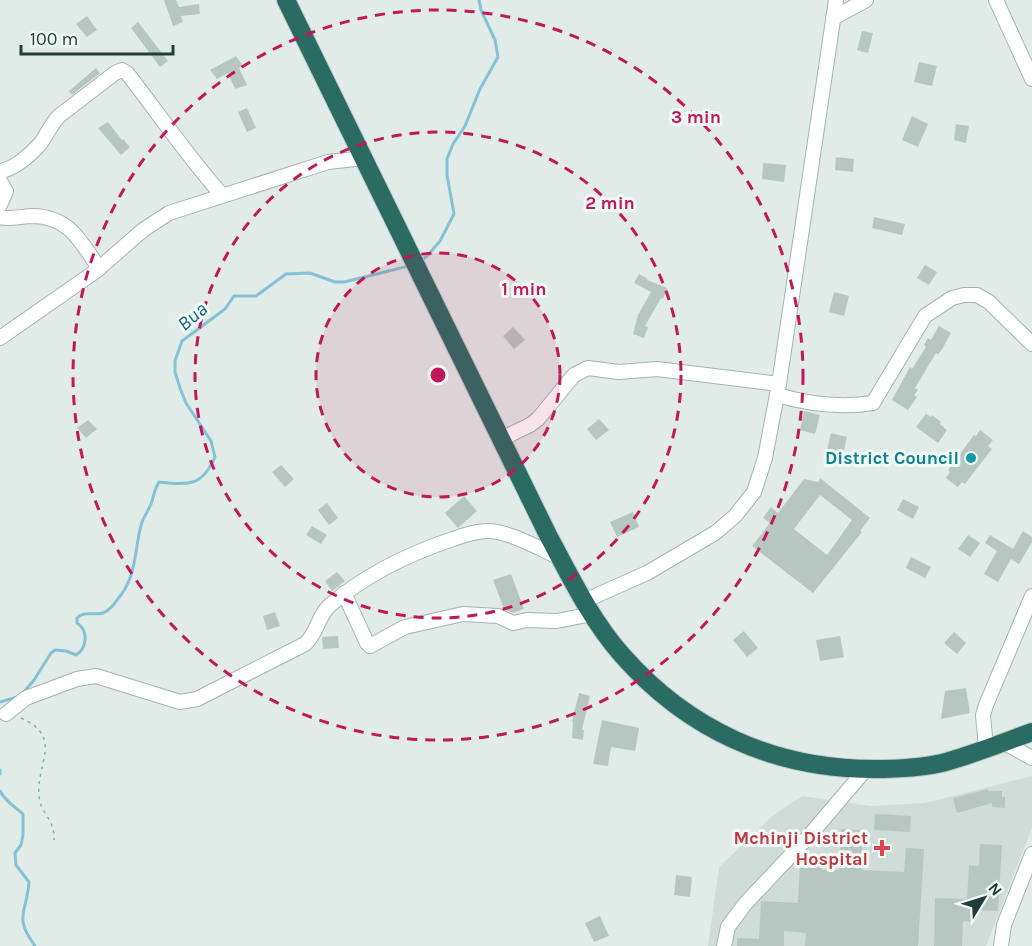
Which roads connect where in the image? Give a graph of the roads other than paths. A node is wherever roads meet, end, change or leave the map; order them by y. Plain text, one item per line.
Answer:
1 (286, 0) edge
2 (866, 0) edge
3 (996, 0) edge
4 (834, 1) edge
5 (833, 18) junction
6 (1032, 79) edge
7 (364, 158) junction
8 (0, 171) edge
9 (0, 181) edge
10 (222, 195) junction
11 (0, 205) edge
12 (0, 217) edge
13 (99, 268) junction
14 (0, 338) edge
15 (1032, 344) edge
16 (778, 390) junction
17 (501, 439) junction
18 (561, 558) junction
19 (344, 593) junction
20 (1032, 596) edge
21 (588, 607) junction
22 (6, 714) road end
23 (1032, 732) edge
24 (1003, 742) junction
25 (986, 748) junction
26 (1032, 758) edge
27 (866, 769) junction
28 (1032, 854) edge
29 (1005, 925) junction
30 (724, 946) edge
31 (993, 946) edge
32 (1001, 946) edge

1 - 7 highway
2 - 5 street
3 - 6 street
4 - 5 street
5 - 16 street
7 - 10 street
7 - 17 highway
8 - 10 street
9 - 11 street
10 - 13 street
12 - 13 street
13 - 14 street
15 - 16 street
16 - 17 street
16 - 21 street
17 - 18 highway
18 - 19 street
18 - 21 highway
19 - 21 street
19 - 22 street
20 - 25 street
21 - 27 highway
23 - 24 highway
24 - 25 highway
24 - 26 street
25 - 27 highway
27 - 30 street
28 - 29 street
29 - 31 street
29 - 32 street

